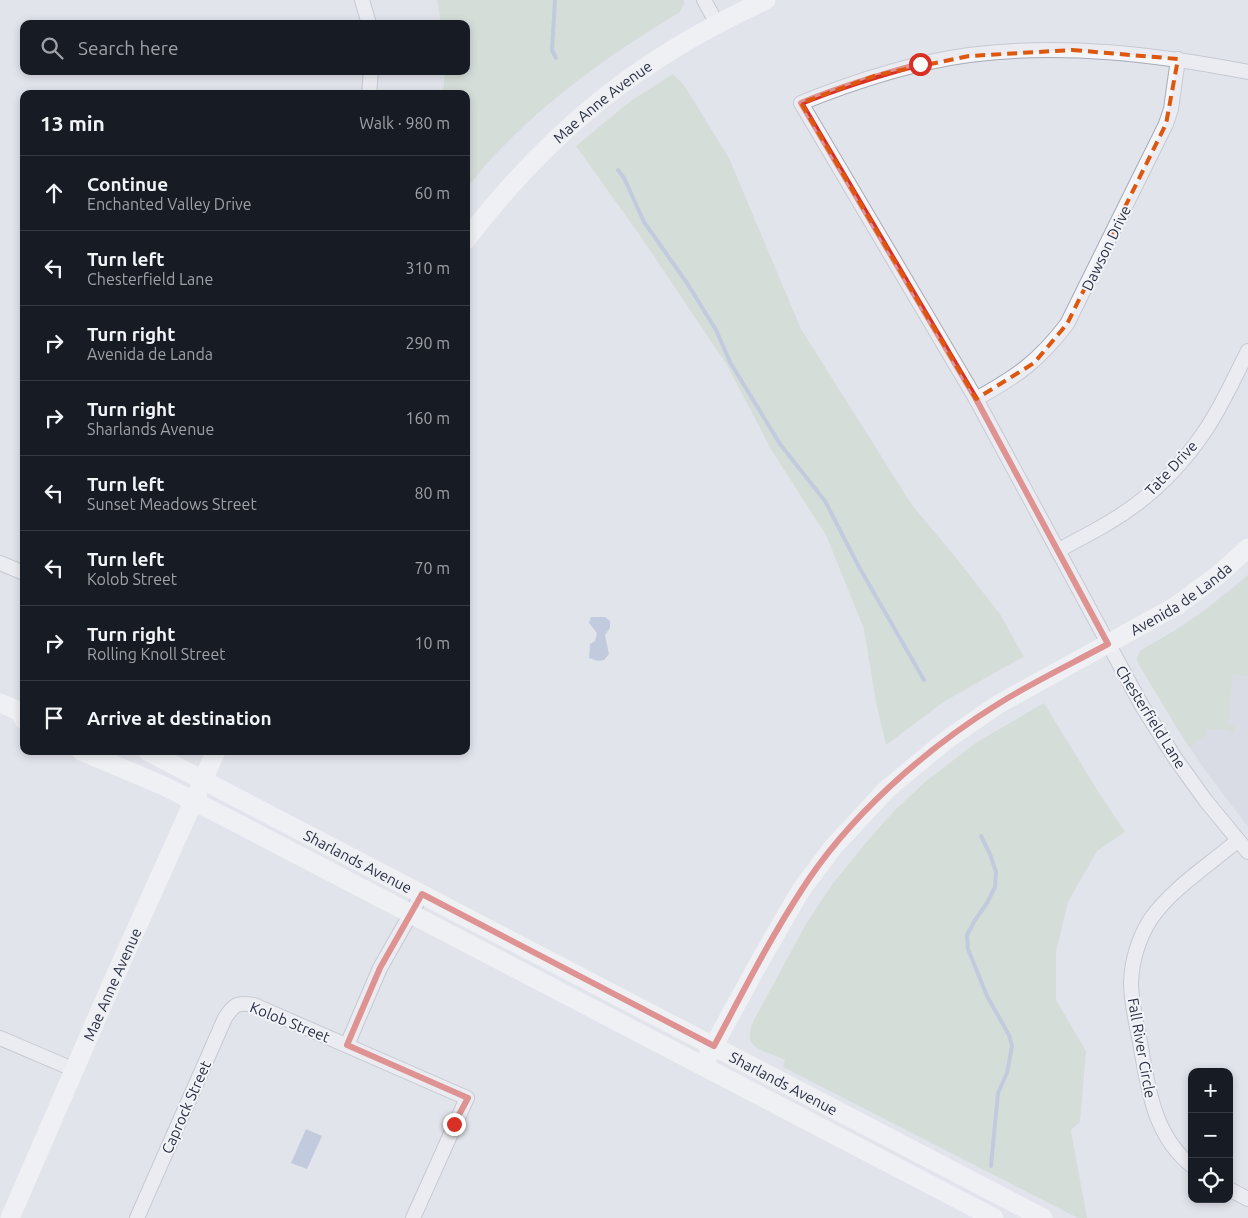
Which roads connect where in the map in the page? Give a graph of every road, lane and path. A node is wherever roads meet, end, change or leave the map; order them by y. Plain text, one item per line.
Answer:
1 (362, 0) edge
2 (704, 0) edge
3 (766, 0) edge
4 (368, 20) edge
5 (717, 24) junction
6 (1178, 59) junction
7 (1248, 72) edge
8 (371, 75) edge
9 (369, 90) edge
10 (470, 235) edge
11 (1248, 350) edge
12 (976, 399) junction
13 (1248, 548) edge
14 (1058, 551) junction
15 (0, 562) edge
16 (20, 571) edge
17 (1108, 644) junction
18 (0, 703) edge
19 (20, 710) edge
20 (90, 755) edge
21 (155, 755) edge
22 (214, 755) edge
23 (203, 780) junction
24 (194, 802) junction
25 (1238, 841) junction
26 (1248, 852) edge
27 (422, 894) junction
28 (410, 914) junction
29 (243, 1003) joint
30 (0, 1038) edge
31 (347, 1045) junction
32 (714, 1046) junction
33 (703, 1067) junction
34 (75, 1070) junction
35 (1188, 1162) edge
36 (1233, 1191) edge
37 (1248, 1199) edge
38 (10, 1218) edge
39 (137, 1218) edge
40 (413, 1218) edge
41 (994, 1218) edge
42 (1043, 1218) edge

1 - 4 street
2 - 5 street
3 - 5 main road, Mae Anne Avenue
5 - 10 main road, Mae Anne Avenue
6 - 7 street
6 - 12 street, Dawson Drive
6 - 12 street, Chesterfield Lane
8 - 9 street
11 - 14 street, Tate Drive
12 - 14 street, Chesterfield Lane
13 - 17 main road, Avenida de Landa
14 - 17 street, Chesterfield Lane
15 - 16 street
17 - 25 street, Chesterfield Lane
17 - 32 main road, Avenida de Landa
18 - 19 main road
20 - 24 main road, Sharlands Avenue
21 - 23 main road, Sharlands Avenue
22 - 23 main road, Mae Anne Avenue
23 - 24 main road, Mae Anne Avenue
23 - 27 main road, Sharlands Avenue
24 - 28 main road, Sharlands Avenue
24 - 34 main road, Mae Anne Avenue
25 - 26 street, Chesterfield Lane
25 - 35 street, Fall River Circle
27 - 28 street
27 - 32 main road, Sharlands Avenue
28 - 31 street
28 - 33 main road, Sharlands Avenue
29 - 31 street, Kolob Street
29 - 39 street, Caprock Street
30 - 34 street
31 - 40 street, Kolob Street
32 - 33 main road, Avenida de Landa
32 - 42 main road, Sharlands Avenue
33 - 41 main road, Sharlands Avenue
34 - 38 main road, Mae Anne Avenue
36 - 37 street

